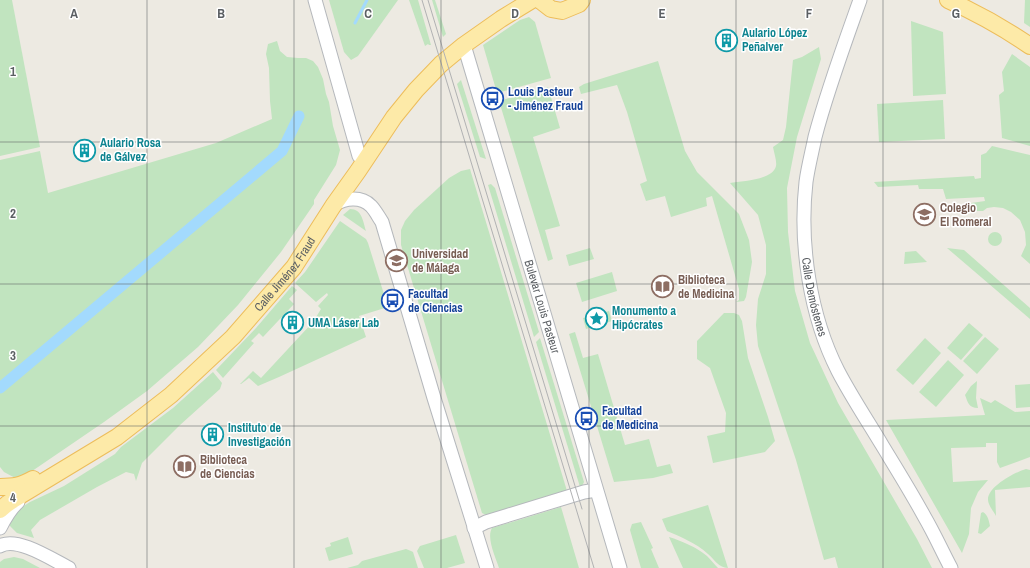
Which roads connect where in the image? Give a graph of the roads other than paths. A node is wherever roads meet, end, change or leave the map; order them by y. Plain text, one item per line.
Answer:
1 (315, 0) edge
2 (517, 0) edge
3 (532, 0) edge
4 (540, 0) edge
5 (582, 0) edge
6 (860, 0) edge
7 (948, 0) edge
8 (464, 45) junction
9 (1030, 46) edge
10 (359, 156) junction
11 (334, 205) junction
12 (39, 484) junction
13 (0, 487) edge
14 (596, 490) junction
15 (0, 510) edge
16 (0, 528) edge
17 (474, 528) junction
18 (6, 545) edge
19 (68, 568) edge
20 (487, 568) edge
21 (620, 568) edge
22 (951, 568) edge

1 - 10 street
2 - 10 main road, Calle Jiménez Fraud
3 - 8 main road, Calle Jiménez Fraud
4 - 5 main road
6 - 22 street, Calle Demóstenes
7 - 9 main road
8 - 11 main road, Calle Jiménez Fraud
8 - 14 street, Bulevar Louis Pasteur
10 - 13 main road, Calle Jiménez Fraud
11 - 12 main road, Calle Jiménez Fraud
11 - 17 street
12 - 15 main road, Calle Jiménez Fraud
12 - 16 street
14 - 17 street
14 - 21 street, Bulevar Louis Pasteur
17 - 20 street
18 - 19 street

